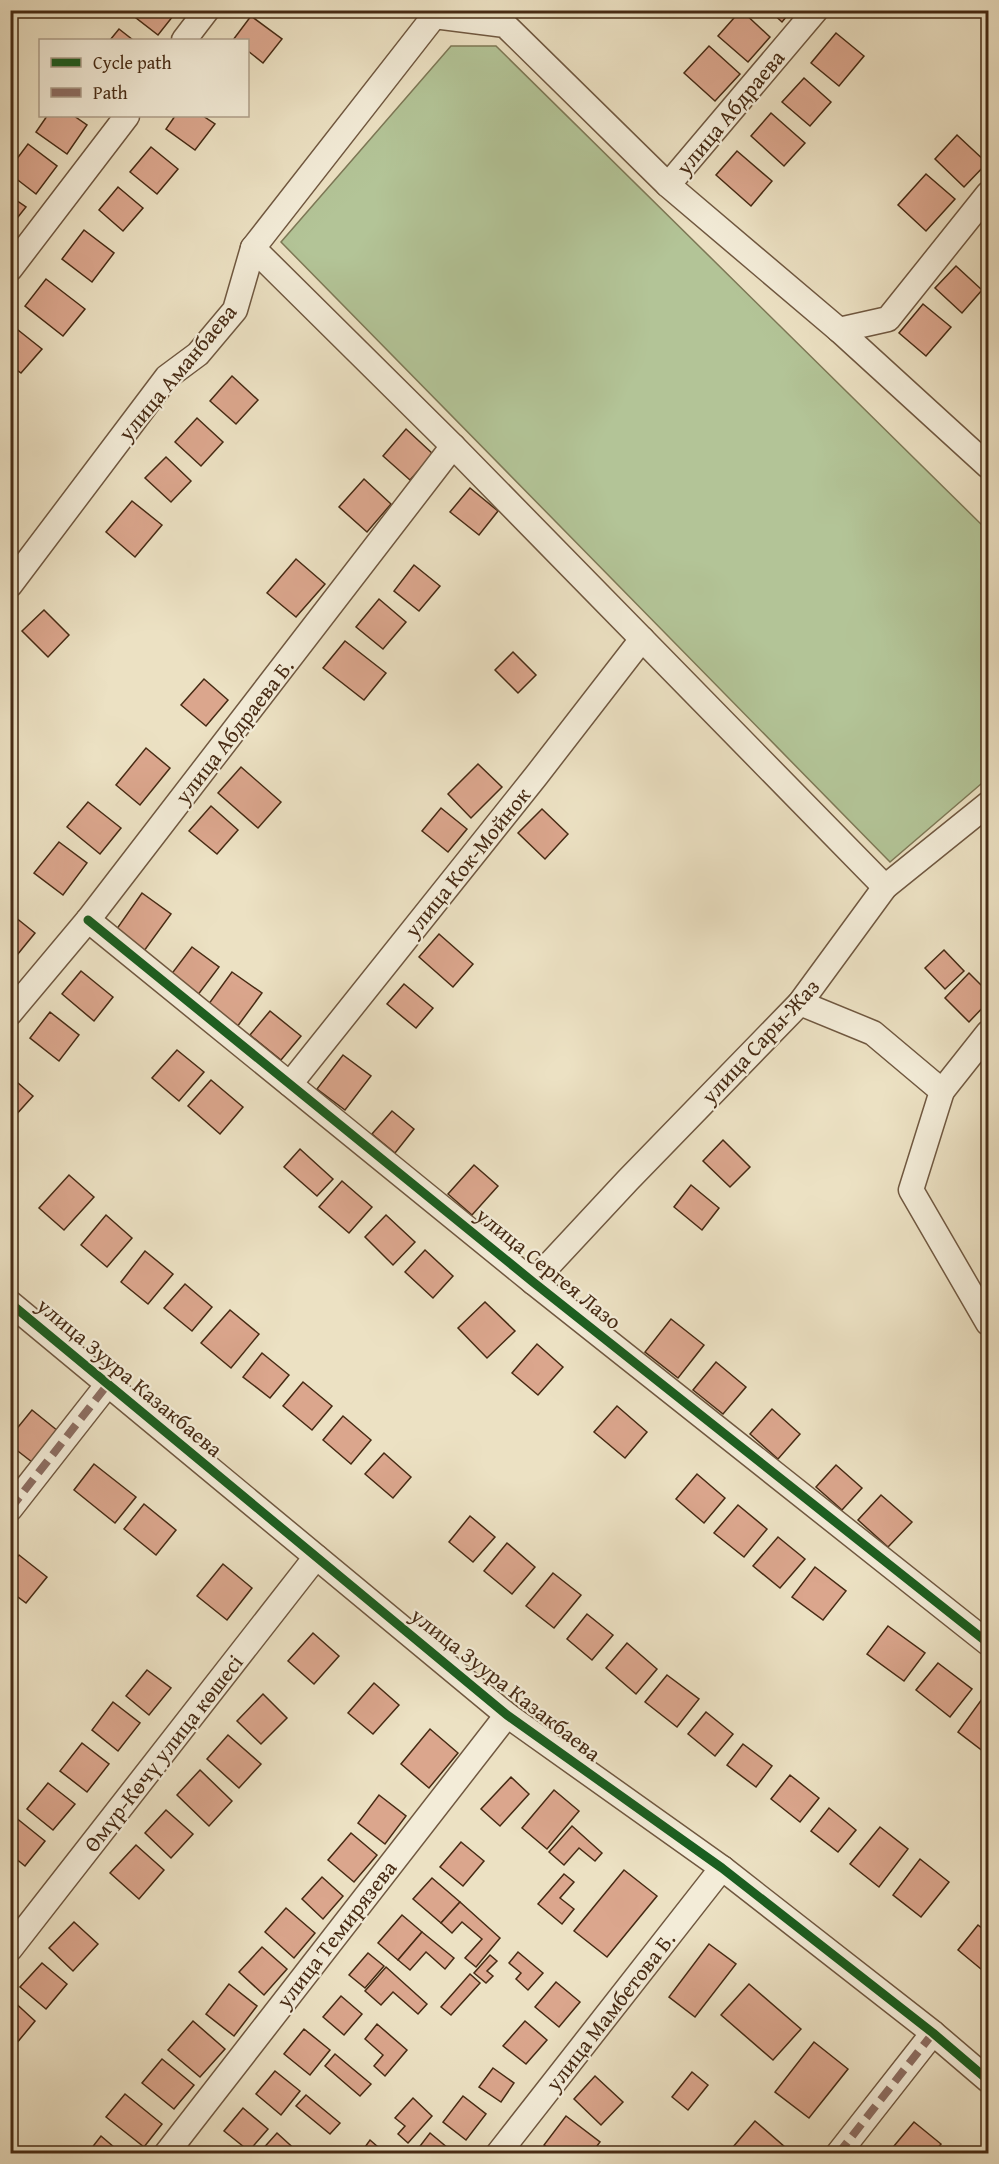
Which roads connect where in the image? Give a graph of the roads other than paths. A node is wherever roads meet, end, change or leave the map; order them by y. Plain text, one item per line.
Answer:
1 (207, 10) edge
2 (816, 10) edge
3 (433, 12) edge
4 (185, 39) edge
5 (126, 117) edge
6 (668, 186) junction
7 (988, 194) edge
8 (253, 248) junction
9 (10, 269) edge
10 (839, 330) junction
11 (453, 446) junction
12 (988, 466) edge
13 (10, 585) edge
14 (642, 639) junction
15 (988, 804) edge
16 (885, 887) junction
17 (87, 920) junction
18 (800, 1003) junction
19 (10, 1013) edge
20 (988, 1033) edge
21 (290, 1084) junction
22 (942, 1091) junction
23 (533, 1282) junction
24 (10, 1303) edge
25 (988, 1323) edge
26 (108, 1384) junction
27 (10, 1509) edge
28 (316, 1557) junction
29 (988, 1643) edge
30 (507, 1716) junction
31 (722, 1868) junction
32 (10, 1949) edge
33 (933, 2032) junction
34 (988, 2080) edge
35 (166, 2154) edge
36 (498, 2154) edge
37 (838, 2154) edge

1 - 4 street
2 - 6 street, улица Абдраева
3 - 6 street
3 - 8 street, улица Аманбаева
5 - 9 street
6 - 10 street
7 - 10 street
8 - 11 street
8 - 13 street, улица Аманбаева
10 - 12 street
11 - 14 street
11 - 17 street, улица Абдраева Б.
14 - 16 street
14 - 21 street, улица Кок-Мойнок
15 - 16 street, улица Сары-Жаз
16 - 18 street, улица Сары-Жаз
17 - 19 street, улица Абдраева Б.
17 - 21 street, улица Сергея Лазо
18 - 22 street
18 - 23 street, улица Сары-Жаз
20 - 22 street
21 - 23 street, улица Сергея Лазо
22 - 25 street
23 - 29 street, улица Сергея Лазо
24 - 26 street, улица Зуура Казакбаева
26 - 27 street
26 - 28 street, улица Зуура Казакбаева
28 - 30 street, улица Зуура Казакбаева
28 - 32 street, Өмүр-Көчү улица көшесі
30 - 31 street, улица Зуура Казакбаева
30 - 35 street, улица Темирязева
31 - 33 street, улица Зуура Казакбаева
31 - 36 street, улица Мамбетова Б.
33 - 34 street, улица Зуура Казакбаева
33 - 37 street

